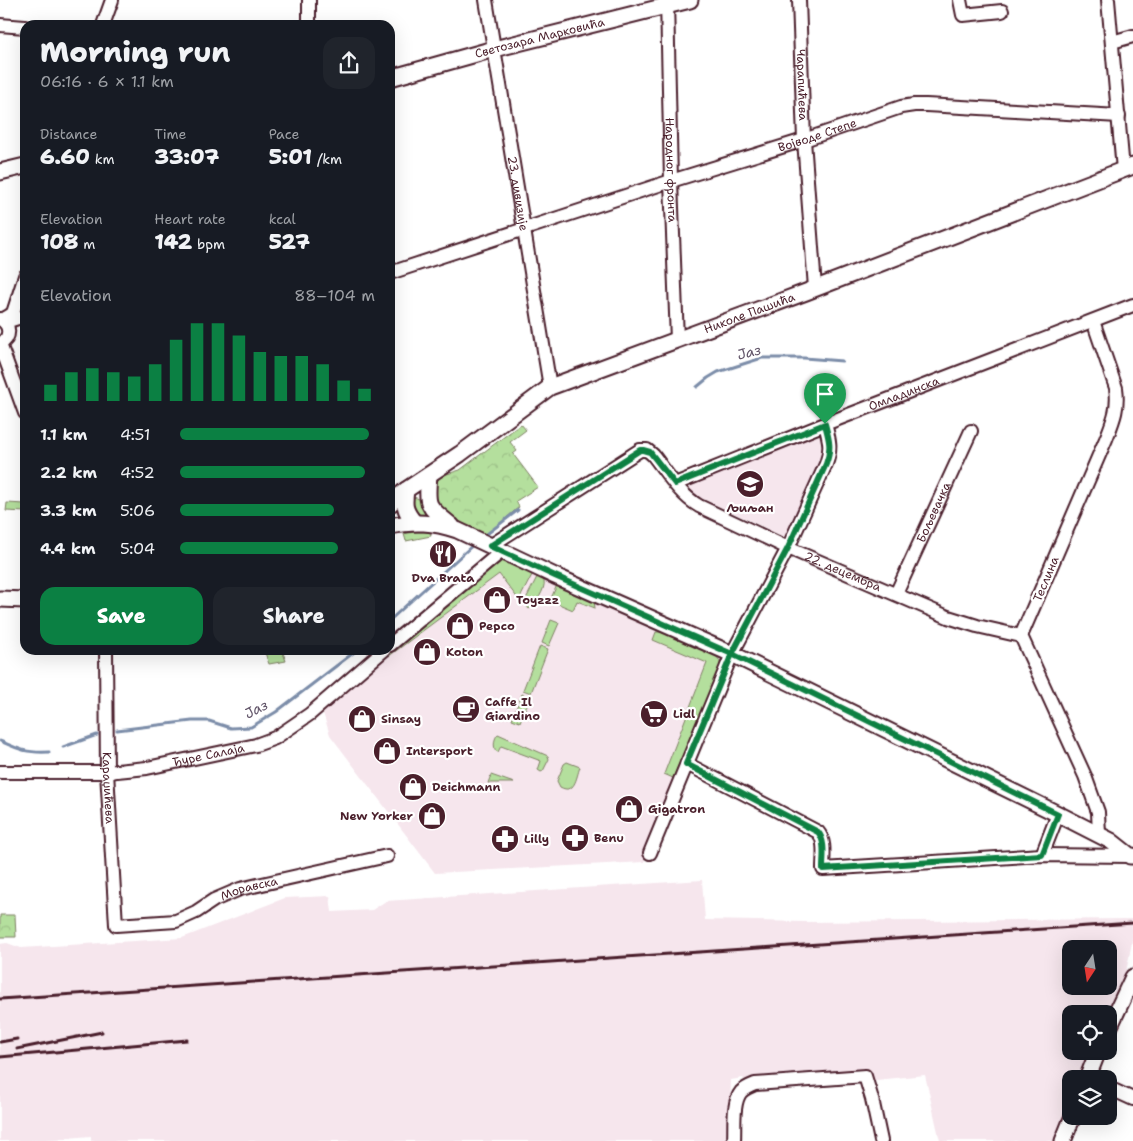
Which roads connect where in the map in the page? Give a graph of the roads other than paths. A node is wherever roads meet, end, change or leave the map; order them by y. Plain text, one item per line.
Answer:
1 (112, 0) edge
2 (309, 0) edge
3 (486, 0) edge
4 (690, 0) edge
5 (799, 0) edge
6 (960, 0) edge
7 (1108, 0) edge
8 (667, 2) edge
9 (1002, 11) dead end
10 (105, 20) edge
11 (309, 20) edge
12 (0, 25) edge
13 (20, 27) edge
14 (1133, 36) edge
15 (1112, 42) junction
16 (494, 49) junction
17 (395, 77) edge
18 (1119, 116) junction
19 (804, 140) junction
20 (20, 167) edge
21 (1128, 168) edge
22 (0, 172) edge
23 (671, 181) junction
24 (524, 229) junction
25 (395, 270) edge
26 (815, 288) junction
27 (20, 291) edge
28 (1133, 305) edge
29 (20, 318) edge
30 (2, 320) edge
31 (1093, 320) junction
32 (677, 340) junction
33 (0, 344) edge
34 (550, 387) junction
35 (20, 399) edge
36 (825, 424) junction
37 (971, 431) dead end
38 (429, 475) junction
39 (675, 484) junction
40 (406, 490) junction
41 (395, 500) edge
42 (428, 502) junction
43 (414, 522) junction
44 (395, 525) edge
45 (457, 530) junction
46 (488, 545) junction
47 (788, 548) junction
48 (896, 594) junction
49 (0, 599) edge
50 (20, 600) edge
51 (1022, 636) junction
52 (395, 640) edge
53 (732, 654) junction
54 (106, 655) edge
55 (378, 655) edge
56 (686, 764) junction
57 (0, 772) edge
58 (107, 772) junction
59 (1058, 814) junction
60 (1099, 835) junction
61 (650, 853) dead end
62 (1042, 855) junction
63 (387, 856) dead end
64 (1132, 858) edge
65 (116, 925) joint
66 (1133, 977) edge
67 (1117, 1011) edge
68 (1117, 1091) edge
69 (1133, 1098) edge
70 (1069, 1125) edge
71 (734, 1141) edge
72 (881, 1141) edge
73 (1063, 1141) edge

1 - 10 street
2 - 11 street
3 - 16 street, 23. дивизије
4 - 8 street, Светозара Марковића
5 - 19 street, Чарапићева
6 - 9 street
7 - 15 street
8 - 16 street, Светозара Марковића
8 - 23 street, Народног фронта
12 - 13 street
14 - 15 street
15 - 18 street
16 - 17 street, Светозара Марковића
16 - 24 street, 23. дивизије
18 - 19 street, Војводе Степе
18 - 21 street
19 - 23 street, Војводе Степе
19 - 26 street, Чарапићева
20 - 22 street
21 - 26 street, Николе Пашића
23 - 24 street, Војводе Степе
23 - 32 street, Народног фронта
24 - 25 street, Војводе Степе
24 - 34 street, 23. дивизије
26 - 32 street, Николе Пашића
27 - 30 street
28 - 31 street, Омладинска
29 - 30 street
30 - 33 street
31 - 36 street, Омладинска
31 - 51 street, Теслина
32 - 34 street, Николе Пашића
33 - 35 street
34 - 38 street, Николе Пашића
36 - 39 street, Омладинска
36 - 47 street
37 - 48 street, Бољевачка
38 - 40 street, Николе Пашића
38 - 42 street
39 - 46 street, 22. децембра
39 - 47 street, 22. децембра
40 - 41 street, Николе Пашића
40 - 42 street
40 - 43 street
42 - 45 street
43 - 44 street
43 - 45 street
45 - 46 street
46 - 52 street
46 - 53 street
47 - 48 street, 22. децембра
47 - 53 street
48 - 51 street, 22. децембра
49 - 50 street
51 - 60 street
53 - 56 street
53 - 59 street
54 - 58 street, Караџићева
55 - 58 street, Ђуре Салаја
56 - 61 street
56 - 62 street
57 - 58 street, Ђуре Салаја
58 - 65 street, Караџићева
59 - 60 street
59 - 62 street
60 - 64 street
62 - 64 street
63 - 65 street, Моравска
66 - 67 street
68 - 69 street
70 - 73 street
71 - 72 street

